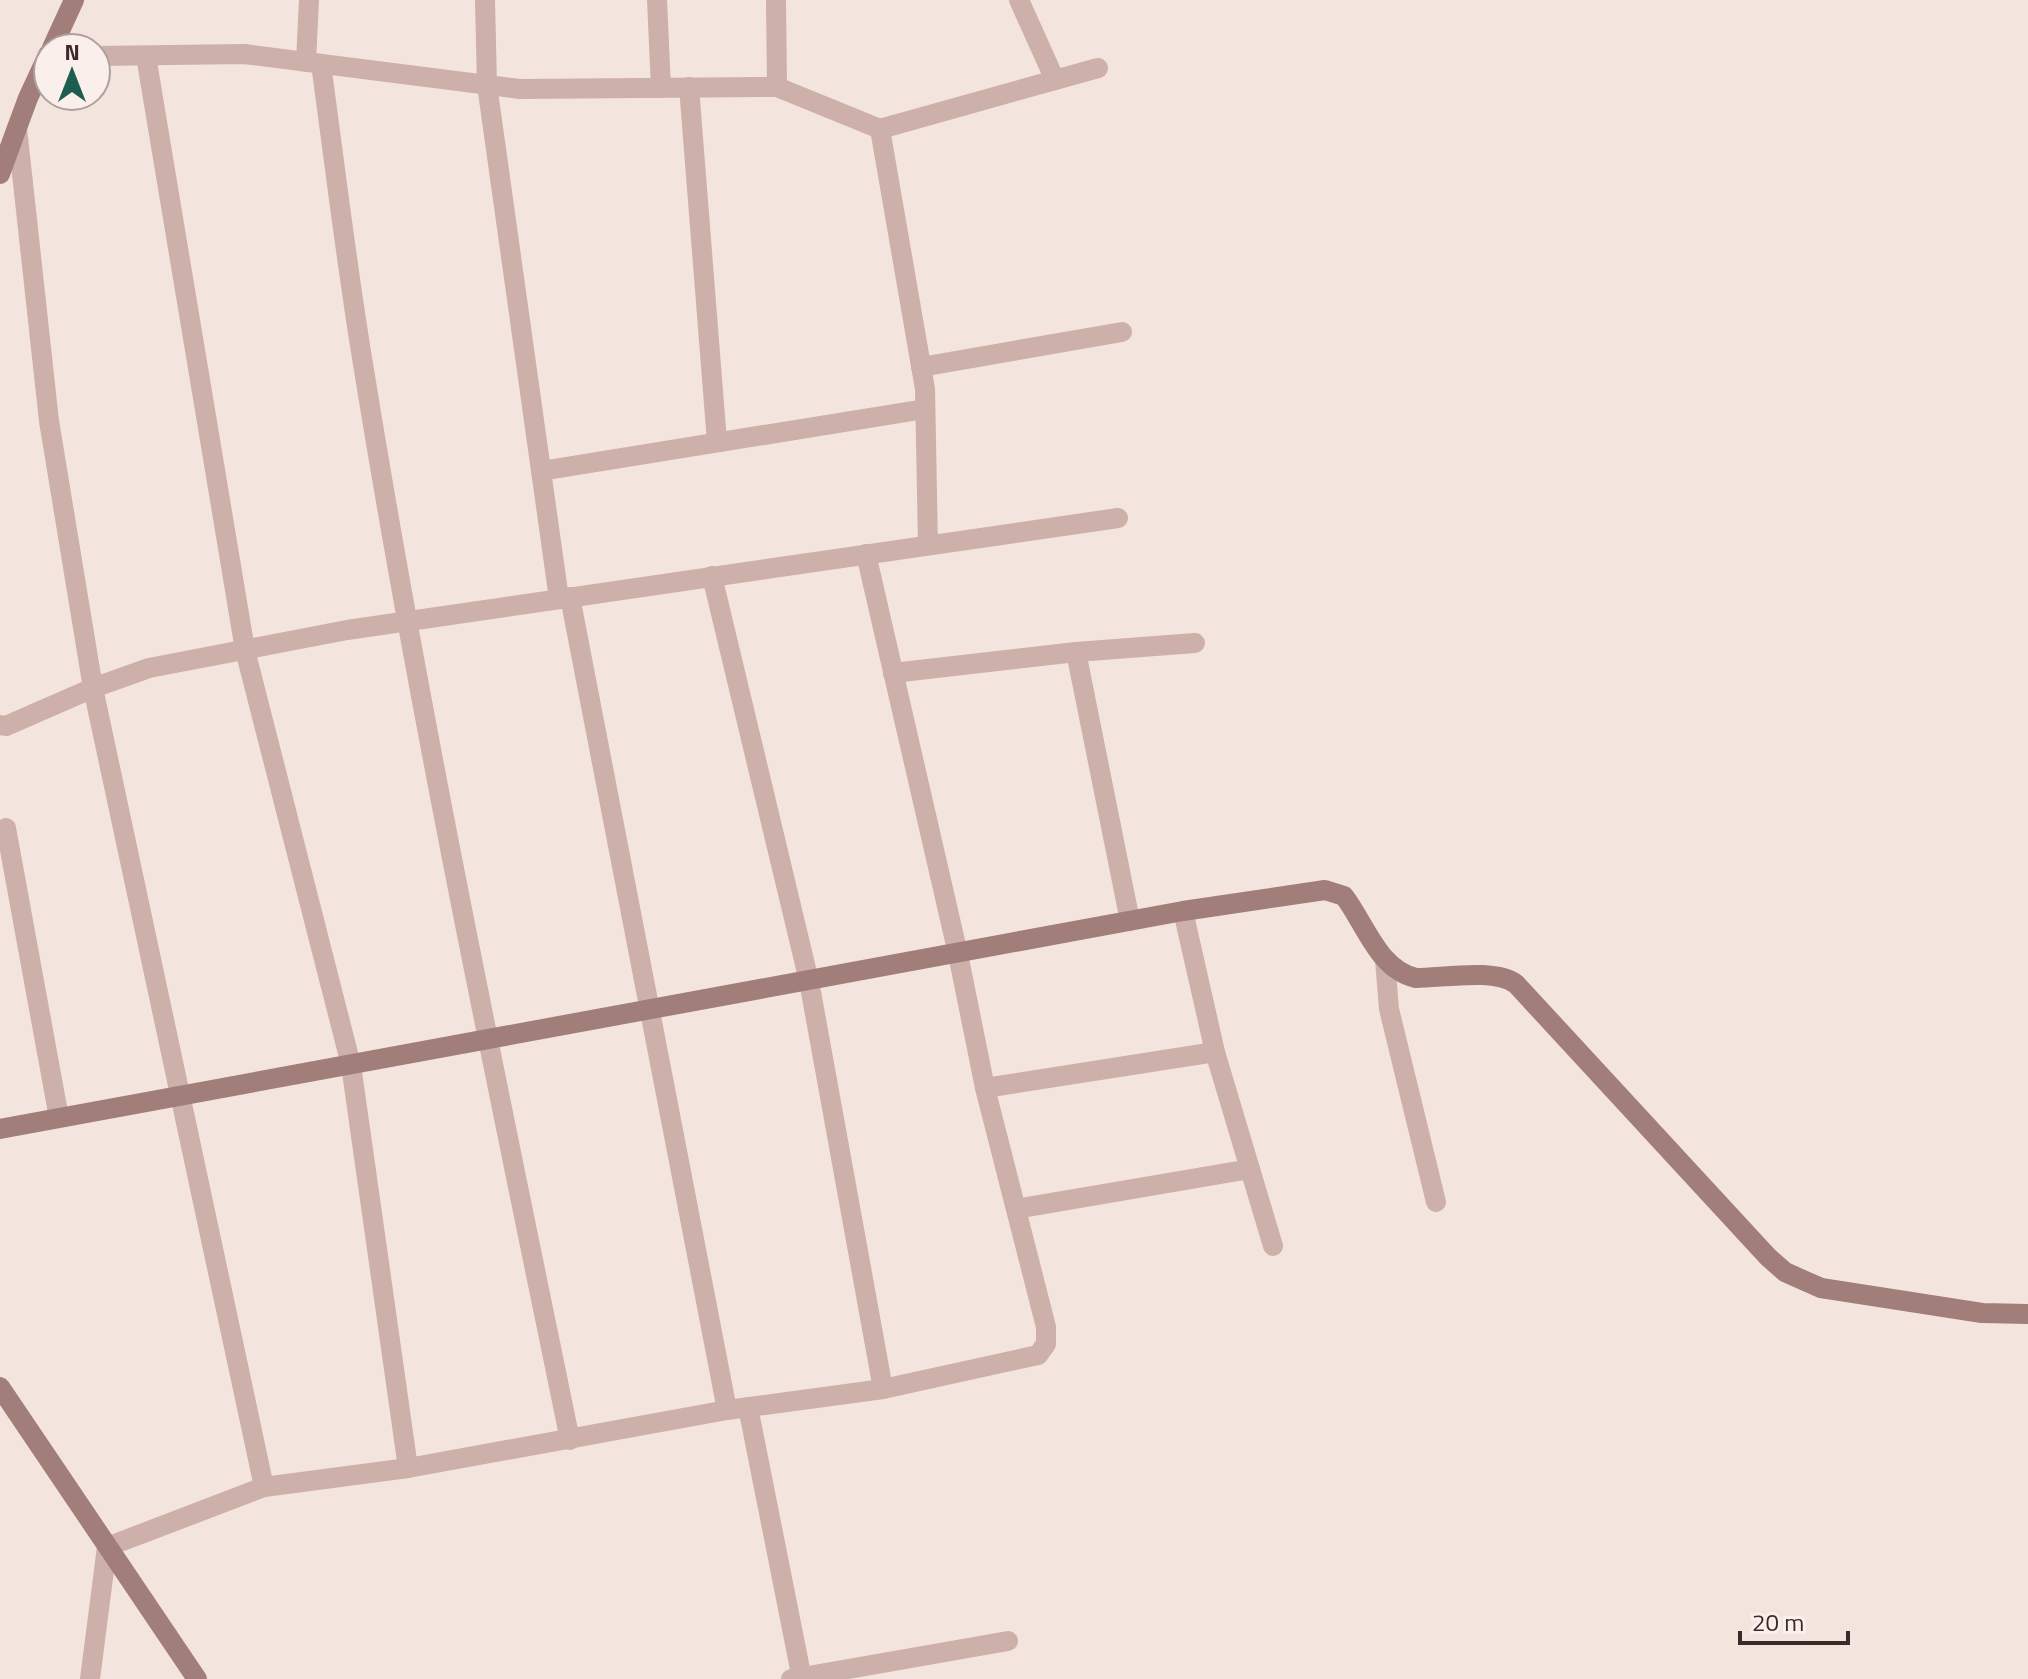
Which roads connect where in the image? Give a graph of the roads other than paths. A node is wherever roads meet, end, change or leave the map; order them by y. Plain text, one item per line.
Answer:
1 (74, 0) edge
2 (309, 0) edge
3 (485, 0) edge
4 (657, 0) edge
5 (776, 0) edge
6 (1019, 0) edge
7 (59, 32) edge
8 (112, 56) edge
9 (146, 56) junction
10 (314, 63) junction
11 (1098, 68) dead end
12 (1055, 80) junction
13 (487, 85) junction
14 (689, 87) junction
15 (777, 87) junction
16 (661, 88) junction
17 (32, 93) edge
18 (17, 128) junction
19 (880, 129) junction
20 (2, 166) edge
21 (1122, 332) dead end
22 (921, 367) junction
23 (925, 409) junction
24 (717, 442) junction
25 (541, 471) junction
26 (1118, 518) dead end
27 (928, 545) junction
28 (866, 554) junction
29 (712, 576) junction
30 (565, 598) junction
31 (408, 621) junction
32 (1195, 643) dead end
33 (245, 650) junction
34 (1076, 652) junction
35 (893, 673) junction
36 (93, 688) junction
37 (0, 725) edge
38 (6, 828) dead end
39 (1183, 911) junction
40 (1130, 921) junction
41 (958, 954) junction
42 (1385, 960) junction
43 (809, 981) junction
44 (651, 1010) junction
45 (488, 1040) junction
46 (1215, 1052) junction
47 (351, 1065) junction
48 (985, 1088) junction
49 (179, 1096) junction
50 (59, 1118) junction
51 (0, 1129) edge
52 (1250, 1169) junction
53 (1436, 1202) dead end
54 (1016, 1209) junction
55 (1273, 1246) dead end
56 (2028, 1314) edge
57 (0, 1387) edge
58 (883, 1389) junction
59 (748, 1407) junction
60 (727, 1410) junction
61 (570, 1440) junction
62 (408, 1468) junction
63 (264, 1487) junction
64 (107, 1547) junction
65 (1008, 1641) dead end
66 (798, 1678) edge
67 (90, 1679) edge
68 (197, 1679) edge

1 - 7 main road
2 - 10 street
3 - 13 street
4 - 16 street
5 - 15 street
6 - 12 street
8 - 9 street
9 - 10 street
9 - 33 street
10 - 13 street
10 - 31 street
11 - 12 street
12 - 19 street
13 - 16 street
13 - 25 street
14 - 15 street
14 - 16 street
14 - 24 street
15 - 19 street
17 - 18 main road
18 - 20 main road
18 - 36 street
19 - 22 street
21 - 22 street
22 - 23 street
23 - 24 street
23 - 27 street
24 - 25 street
25 - 30 street
26 - 27 street
27 - 28 street
28 - 29 street
28 - 35 street
29 - 30 street
29 - 43 street
30 - 31 street
30 - 44 street
31 - 33 street
31 - 45 street
32 - 34 street
33 - 36 street
33 - 47 street
34 - 35 street
34 - 40 street
35 - 41 street
36 - 37 street
36 - 49 street
38 - 50 street
39 - 40 main road
39 - 42 main road
39 - 46 street
40 - 41 main road
41 - 43 main road
41 - 48 street
42 - 53 street
42 - 56 main road
43 - 44 main road
43 - 58 street
44 - 45 main road
44 - 60 street
45 - 47 main road
45 - 61 street
46 - 48 street
46 - 52 street
47 - 49 main road
47 - 62 street
48 - 54 street
49 - 50 main road
49 - 63 street
50 - 51 main road
52 - 54 street
52 - 55 street
54 - 58 street
57 - 64 main road
58 - 59 street
59 - 60 street
59 - 66 street
60 - 61 street
61 - 62 street
62 - 63 street
63 - 64 street
64 - 67 street
64 - 68 main road
65 - 66 street

